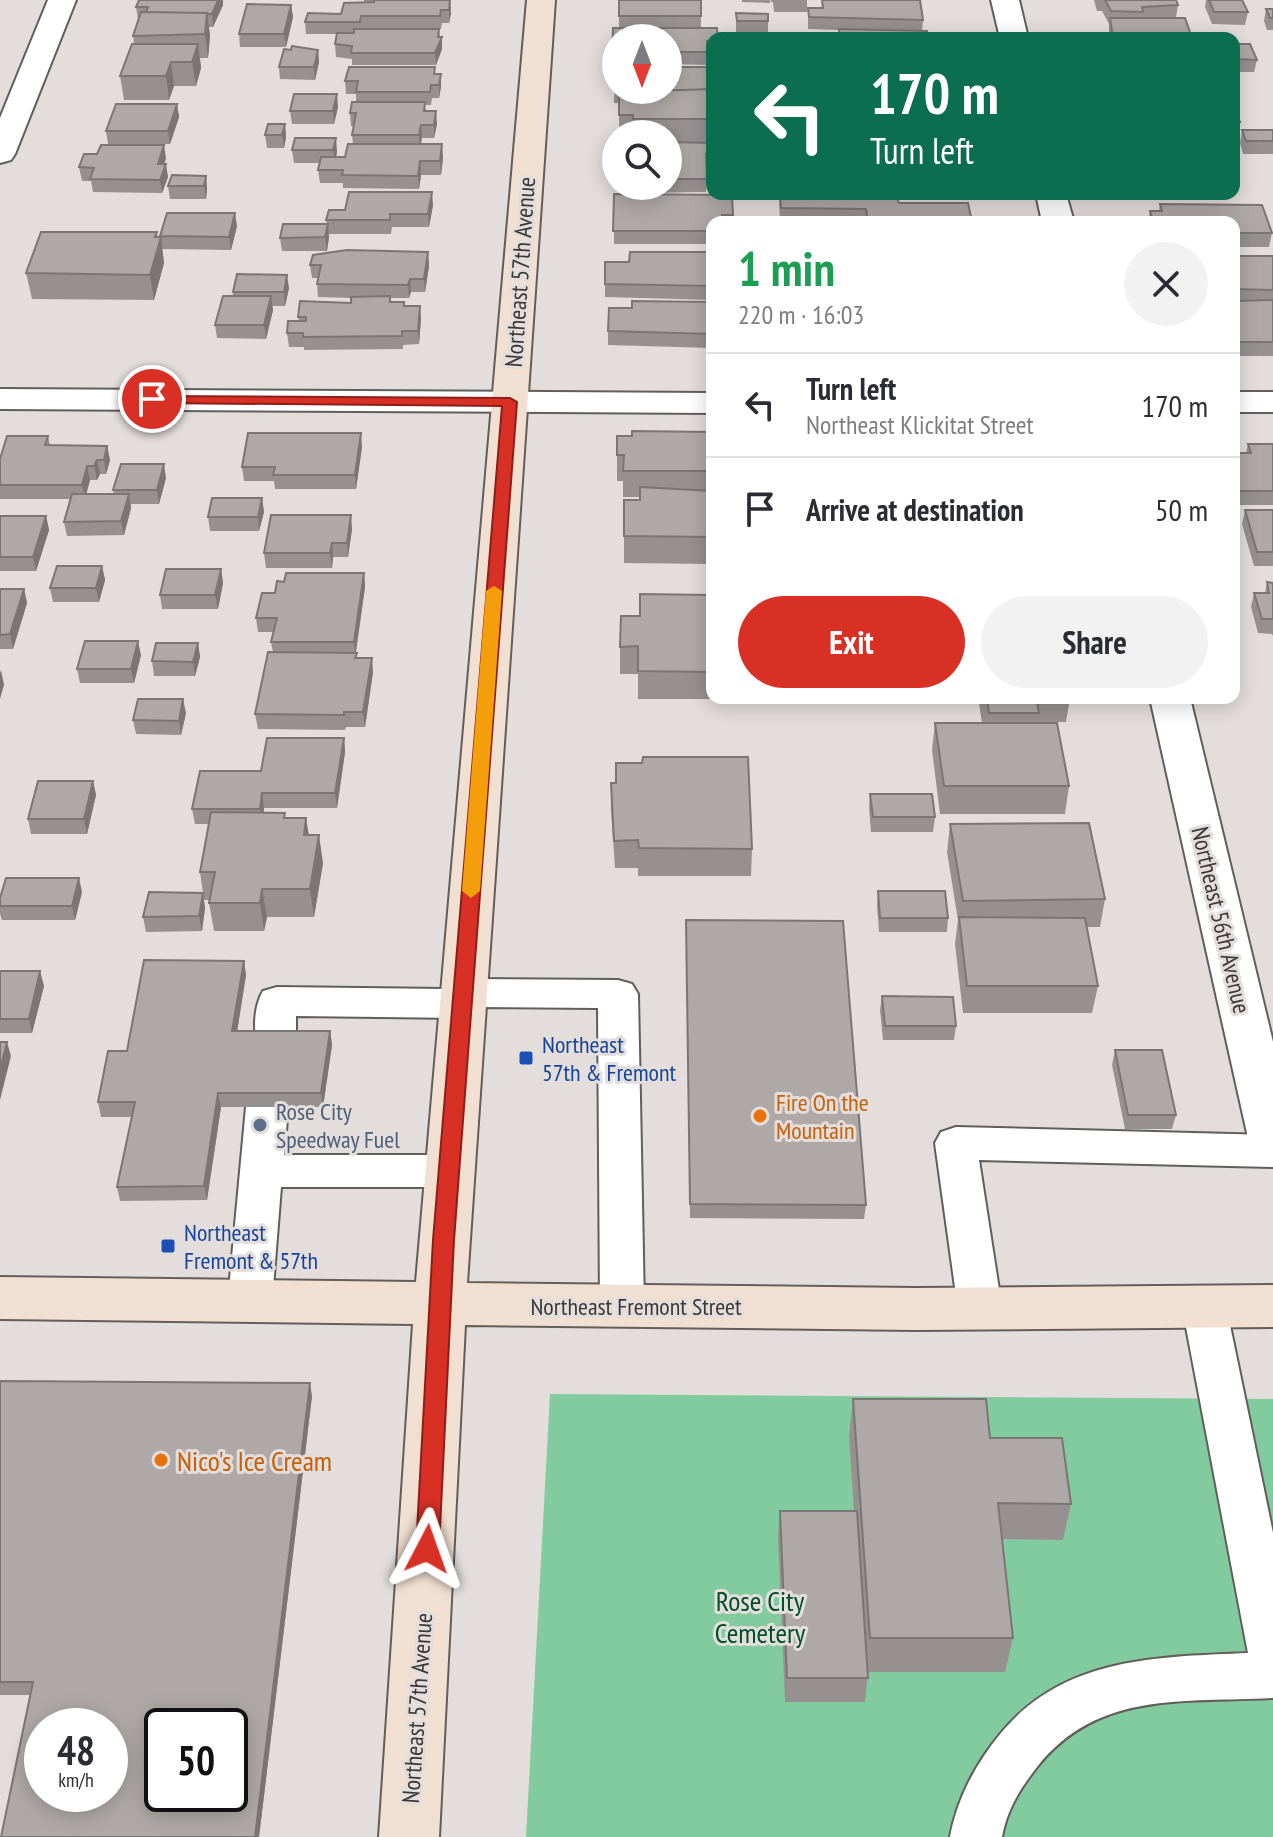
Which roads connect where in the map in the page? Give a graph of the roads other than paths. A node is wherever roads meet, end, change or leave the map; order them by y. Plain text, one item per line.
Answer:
1 (62, 0) edge
2 (541, 0) edge
3 (1005, 0) edge
4 (1013, 32) edge
5 (0, 154) edge
6 (0, 399) edge
7 (510, 402) junction
8 (1240, 402) edge
9 (1273, 402) edge
10 (706, 403) edge
11 (1171, 704) edge
12 (462, 999) junction
13 (276, 1045) edge
14 (267, 1107) edge
15 (1273, 1142) edge
16 (1273, 1151) edge
17 (261, 1171) junction
18 (449, 1171) junction
19 (0, 1298) edge
20 (250, 1300) junction
21 (442, 1305) junction
22 (622, 1306) junction
23 (1204, 1306) junction
24 (1273, 1306) edge
25 (980, 1309) junction
26 (1273, 1654) edge
27 (1273, 1675) edge
28 (409, 1837) edge
29 (976, 1837) edge

1 - 5 street
2 - 7 main road, Northeast 57th Avenue
3 - 4 street
6 - 7 street
7 - 10 street
7 - 12 main road, Northeast 57th Avenue
8 - 9 street
11 - 15 street, Northeast 56th Avenue
12 - 13 lane
12 - 18 main road, Northeast 57th Avenue
12 - 22 lane
14 - 17 lane
16 - 25 lane
17 - 18 lane
17 - 20 lane
18 - 21 main road, Northeast 57th Avenue
19 - 20 main road, Northeast Fremont Street
20 - 21 main road, Northeast Fremont Street
21 - 22 main road, Northeast Fremont Street
21 - 28 main road, Northeast 57th Avenue
22 - 25 main road, Northeast Fremont Street
23 - 24 main road, Northeast Fremont Street
23 - 25 main road, Northeast Fremont Street
23 - 26 lane
27 - 29 lane

